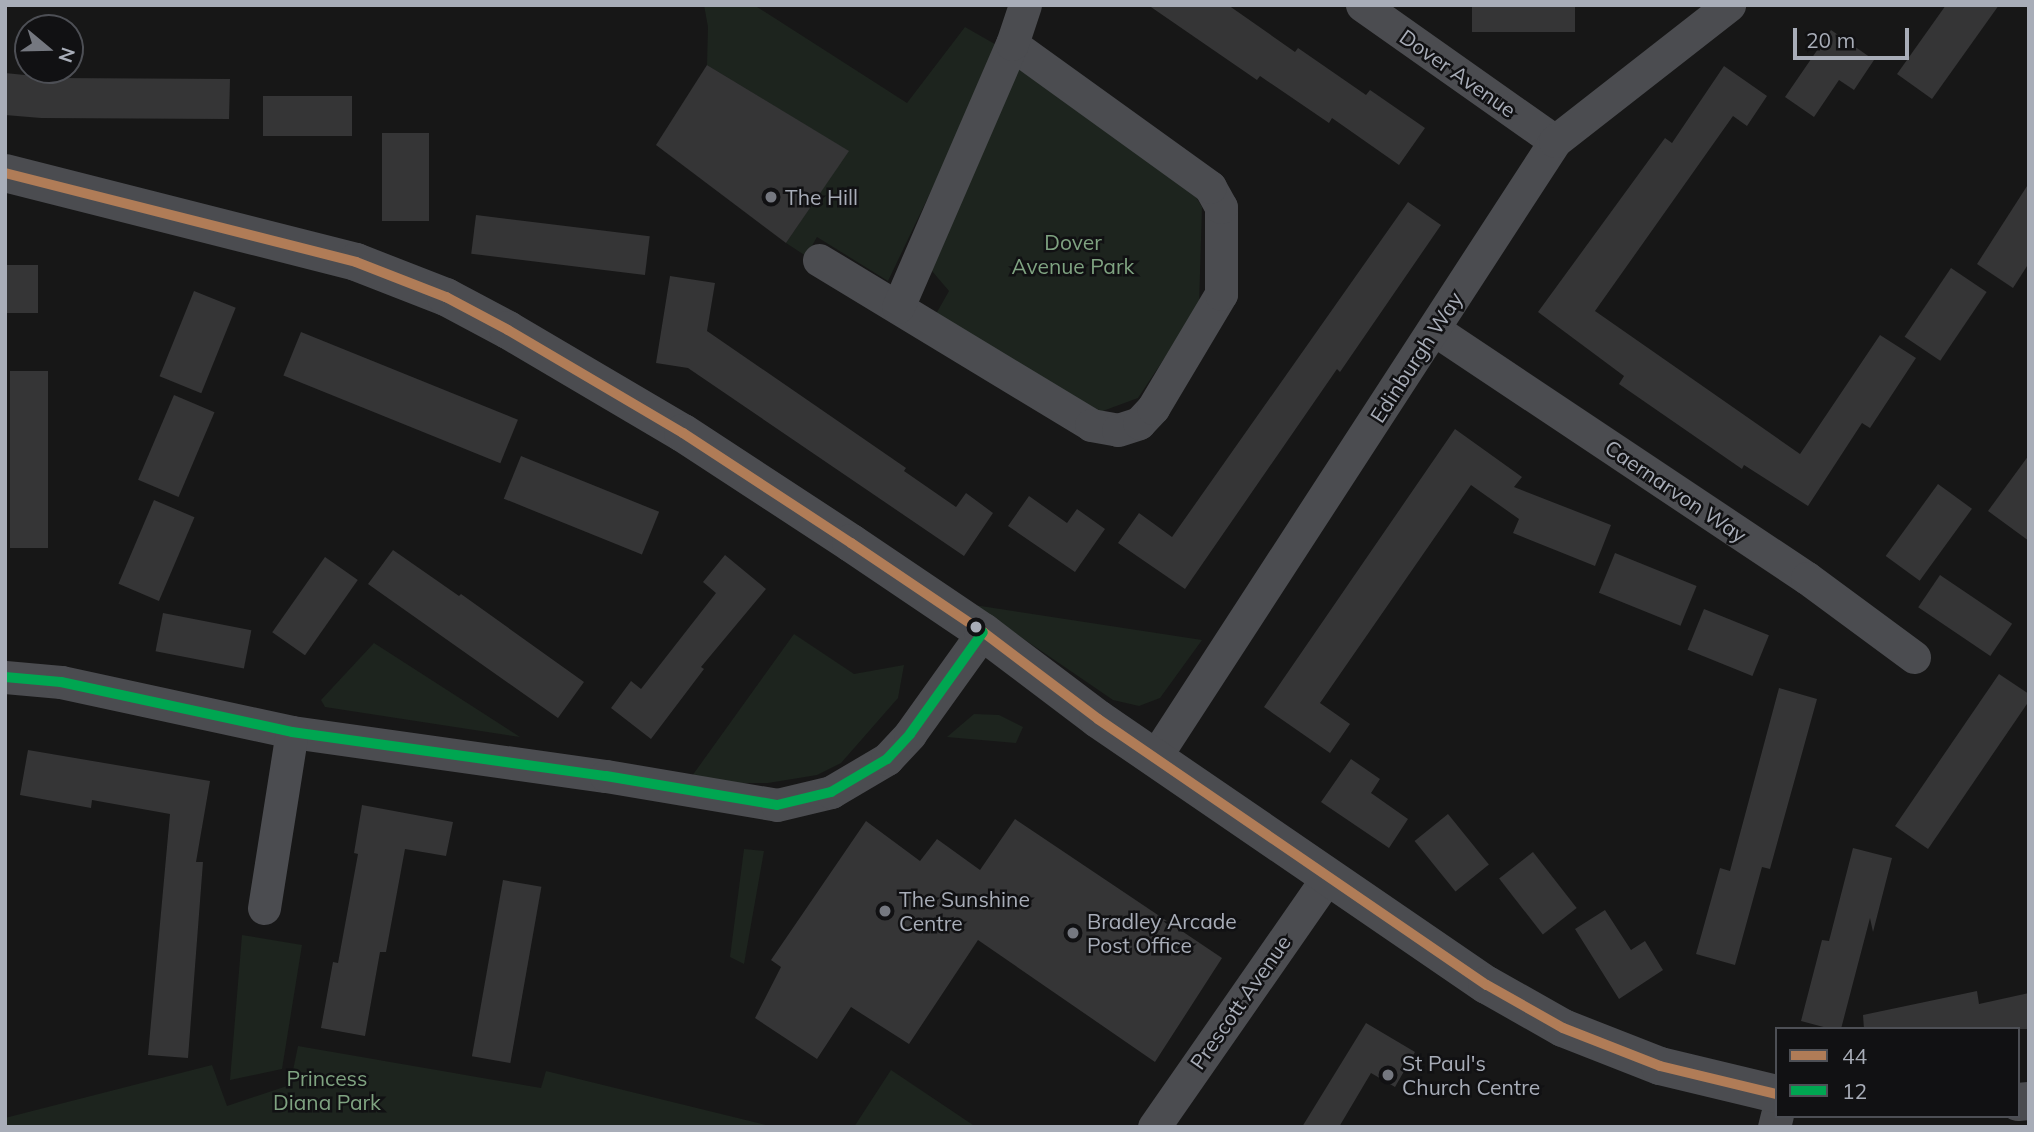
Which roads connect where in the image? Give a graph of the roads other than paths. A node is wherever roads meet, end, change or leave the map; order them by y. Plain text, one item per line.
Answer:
1 (1025, 5) edge
2 (1362, 5) edge
3 (1729, 5) edge
4 (1012, 44) junction
5 (1555, 141) junction
6 (5, 173) edge
7 (819, 260) dead end
8 (898, 307) junction
9 (1435, 330) junction
10 (983, 632) junction
11 (1914, 657) dead end
12 (5, 677) edge
13 (292, 732) junction
14 (1155, 757) junction
15 (1327, 878) junction
16 (264, 908) dead end
17 (1775, 1094) edge
18 (1154, 1127) edge

1 - 4 street
2 - 5 street, Dover Avenue
3 - 5 street, Edinburgh Way
4 - 8 street
4 - 8 street
5 - 9 street, Edinburgh Way
6 - 10 street
7 - 8 street
9 - 11 street, Caernarvon Way
9 - 14 street, Edinburgh Way
10 - 13 street
10 - 14 street
12 - 13 street
13 - 16 street
14 - 15 street
15 - 17 street
15 - 18 street, Prescott Avenue

